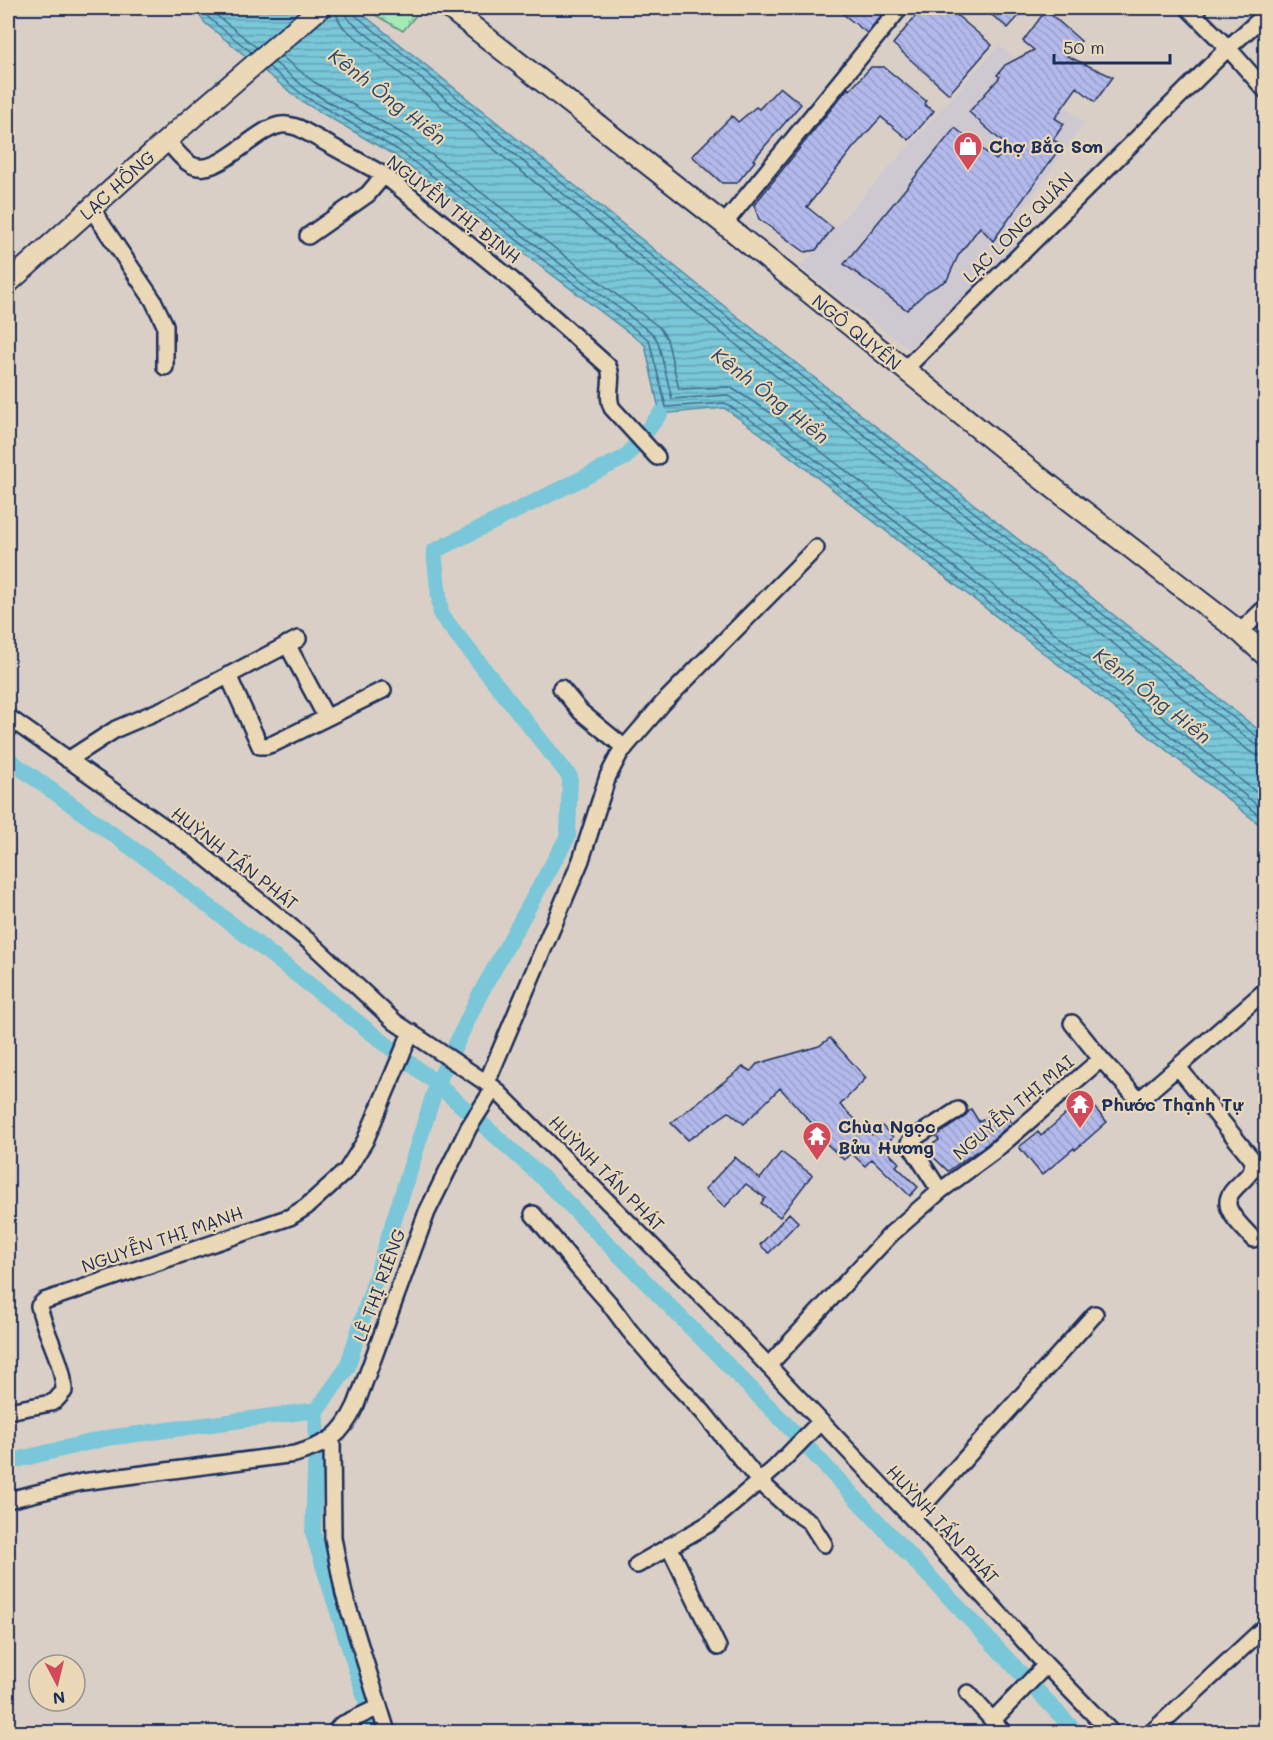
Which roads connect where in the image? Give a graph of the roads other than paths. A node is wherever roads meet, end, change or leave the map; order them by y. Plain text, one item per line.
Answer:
1 (320, 8) edge
2 (450, 8) edge
3 (900, 8) edge
4 (1188, 8) edge
5 (1266, 14) edge
6 (1228, 48) junction
7 (1266, 91) edge
8 (167, 141) junction
9 (384, 175) junction
10 (91, 208) junction
11 (724, 224) junction
12 (308, 236) dead end
13 (8, 283) edge
14 (165, 367) dead end
15 (904, 370) junction
16 (657, 457) dead end
17 (816, 548) dead end
18 (1266, 607) edge
19 (1240, 632) junction
20 (1266, 656) edge
21 (228, 675) junction
22 (561, 688) dead end
23 (383, 690) dead end
24 (8, 717) edge
25 (326, 717) junction
26 (625, 748) junction
27 (68, 760) junction
28 (1266, 990) edge
29 (1072, 1023) dead end
30 (416, 1036) junction
31 (1101, 1059) junction
32 (1178, 1067) junction
33 (487, 1085) junction
34 (958, 1110) dead end
35 (940, 1191) junction
36 (533, 1214) dead end
37 (1253, 1239) dead end
38 (1095, 1314) dead end
39 (768, 1366) junction
40 (8, 1411) edge
41 (820, 1422) junction
42 (332, 1439) junction
43 (759, 1482) junction
44 (8, 1500) edge
45 (912, 1518) junction
46 (824, 1544) dead end
47 (669, 1546) junction
48 (637, 1564) dead end
49 (1266, 1626) edge
50 (718, 1647) dead end
51 (1046, 1665) junction
52 (968, 1694) dead end
53 (376, 1708) junction
54 (995, 1717) junction
55 (338, 1729) edge
56 (387, 1732) edge
57 (1003, 1732) edge
58 (1111, 1732) edge
59 (1152, 1732) edge

1 - 8 main road, LẠC HỒNG
2 - 11 main road, NGÔ QUYỀN
3 - 11 street
4 - 6 street
5 - 6 street, LẠC LONG QUÂN
6 - 7 street
6 - 15 street, LẠC LONG QUÂN
8 - 9 street, NGUYỄN THỊ ĐỊNH
8 - 10 main road, LẠC HỒNG
9 - 12 street
9 - 16 street, NGUYỄN THỊ ĐỊNH
10 - 13 main road, LẠC HỒNG
10 - 14 street
11 - 15 main road, NGÔ QUYỀN
15 - 19 main road, NGÔ QUYỀN
17 - 26 street, LÊ THỊ RIÊNG
18 - 19 street
19 - 20 main road, NGÔ QUYỀN
21 - 25 street
21 - 25 street
21 - 27 street
22 - 26 street
23 - 25 street
24 - 27 street, HUỲNH TẤN PHÁT
26 - 33 street, LÊ THỊ RIÊNG
27 - 30 street, HUỲNH TẤN PHÁT
28 - 32 street, NGUYỄN THỊ MAI
29 - 31 street
30 - 33 street, HUỲNH TẤN PHÁT
30 - 40 street, NGUYỄN THỊ MẠNH
31 - 32 street, NGUYỄN THỊ MAI
31 - 35 street, NGUYỄN THỊ MAI
32 - 37 street
33 - 39 street, HUỲNH TẤN PHÁT
33 - 42 street, LÊ THỊ RIÊNG
34 - 35 street
35 - 39 street, NGUYỄN THỊ MAI
36 - 43 street
38 - 45 street
39 - 41 street, HUỲNH TẤN PHÁT
41 - 43 street
41 - 45 street, HUỲNH TẤN PHÁT
42 - 44 street, LÊ THỊ RIÊNG
42 - 53 street
43 - 46 street
43 - 47 street
45 - 51 street, HUỲNH TẤN PHÁT
47 - 48 street
47 - 50 street
49 - 59 street
51 - 54 street
51 - 58 street, HUỲNH TẤN PHÁT
52 - 54 street
53 - 55 street
53 - 56 street
54 - 57 street

